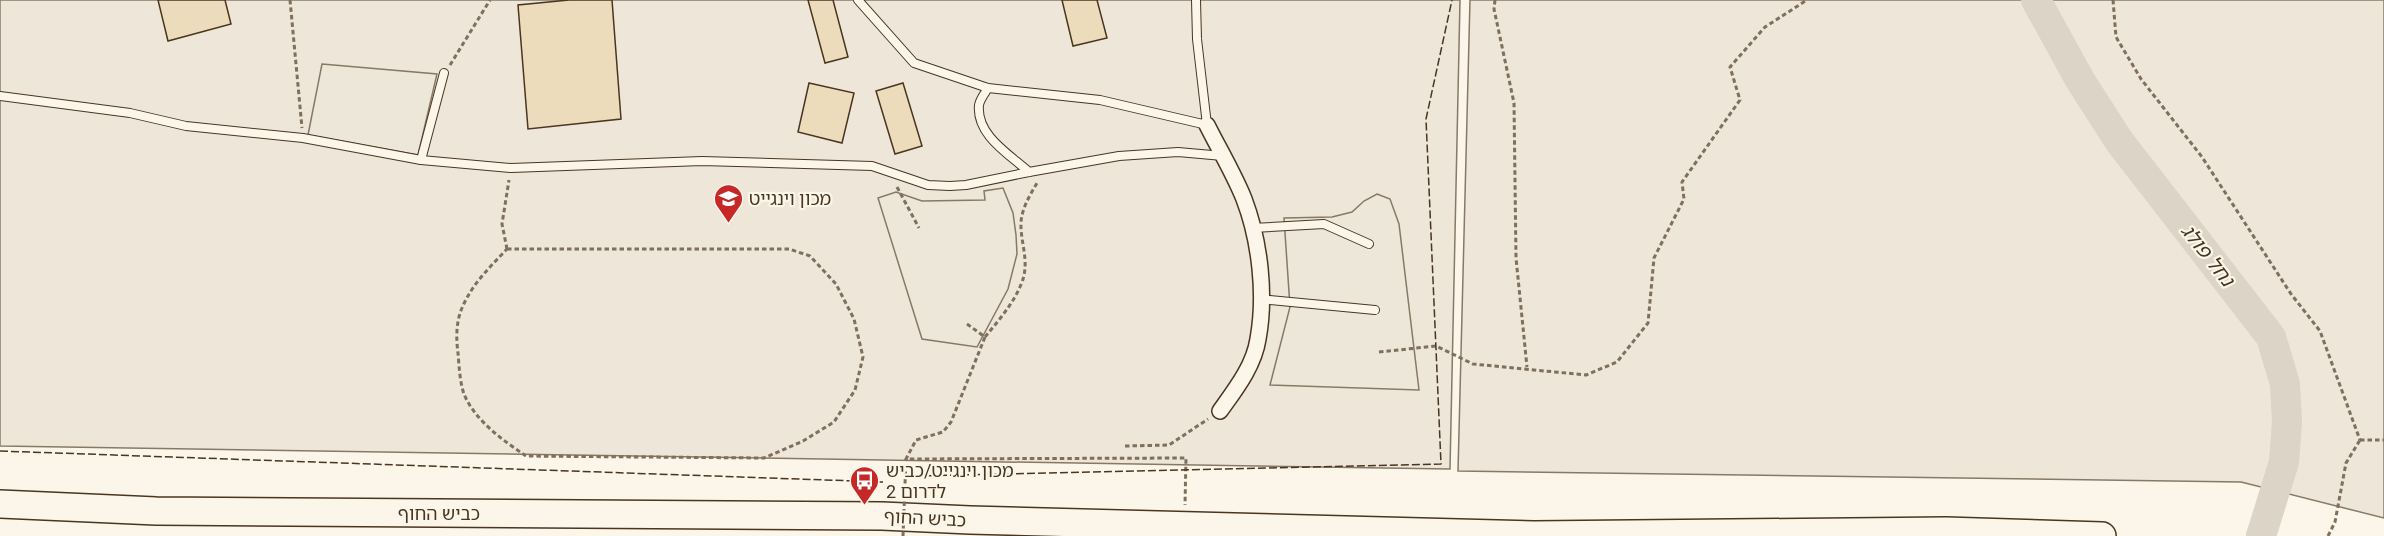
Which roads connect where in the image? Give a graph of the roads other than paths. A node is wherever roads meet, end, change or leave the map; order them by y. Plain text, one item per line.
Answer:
1 (858, 0) edge
2 (1196, 0) edge
3 (444, 73) road end
4 (988, 88) junction
5 (0, 96) edge
6 (1207, 125) junction
7 (1223, 156) junction
8 (421, 159) junction
9 (1029, 172) junction
10 (1252, 228) junction
11 (1369, 244) dead end
12 (1260, 299) junction
13 (1375, 310) dead end
14 (1220, 411) road end
15 (0, 504) edge
16 (2102, 536) edge

1 - 4 lane
2 - 6 lane
3 - 8 lane
4 - 6 lane
4 - 9 lane
5 - 8 lane
6 - 7 street
7 - 9 lane
7 - 10 street
8 - 9 lane
10 - 11 lane
10 - 12 street
12 - 13 lane
12 - 14 street
15 - 16 highway, כביש החוף

